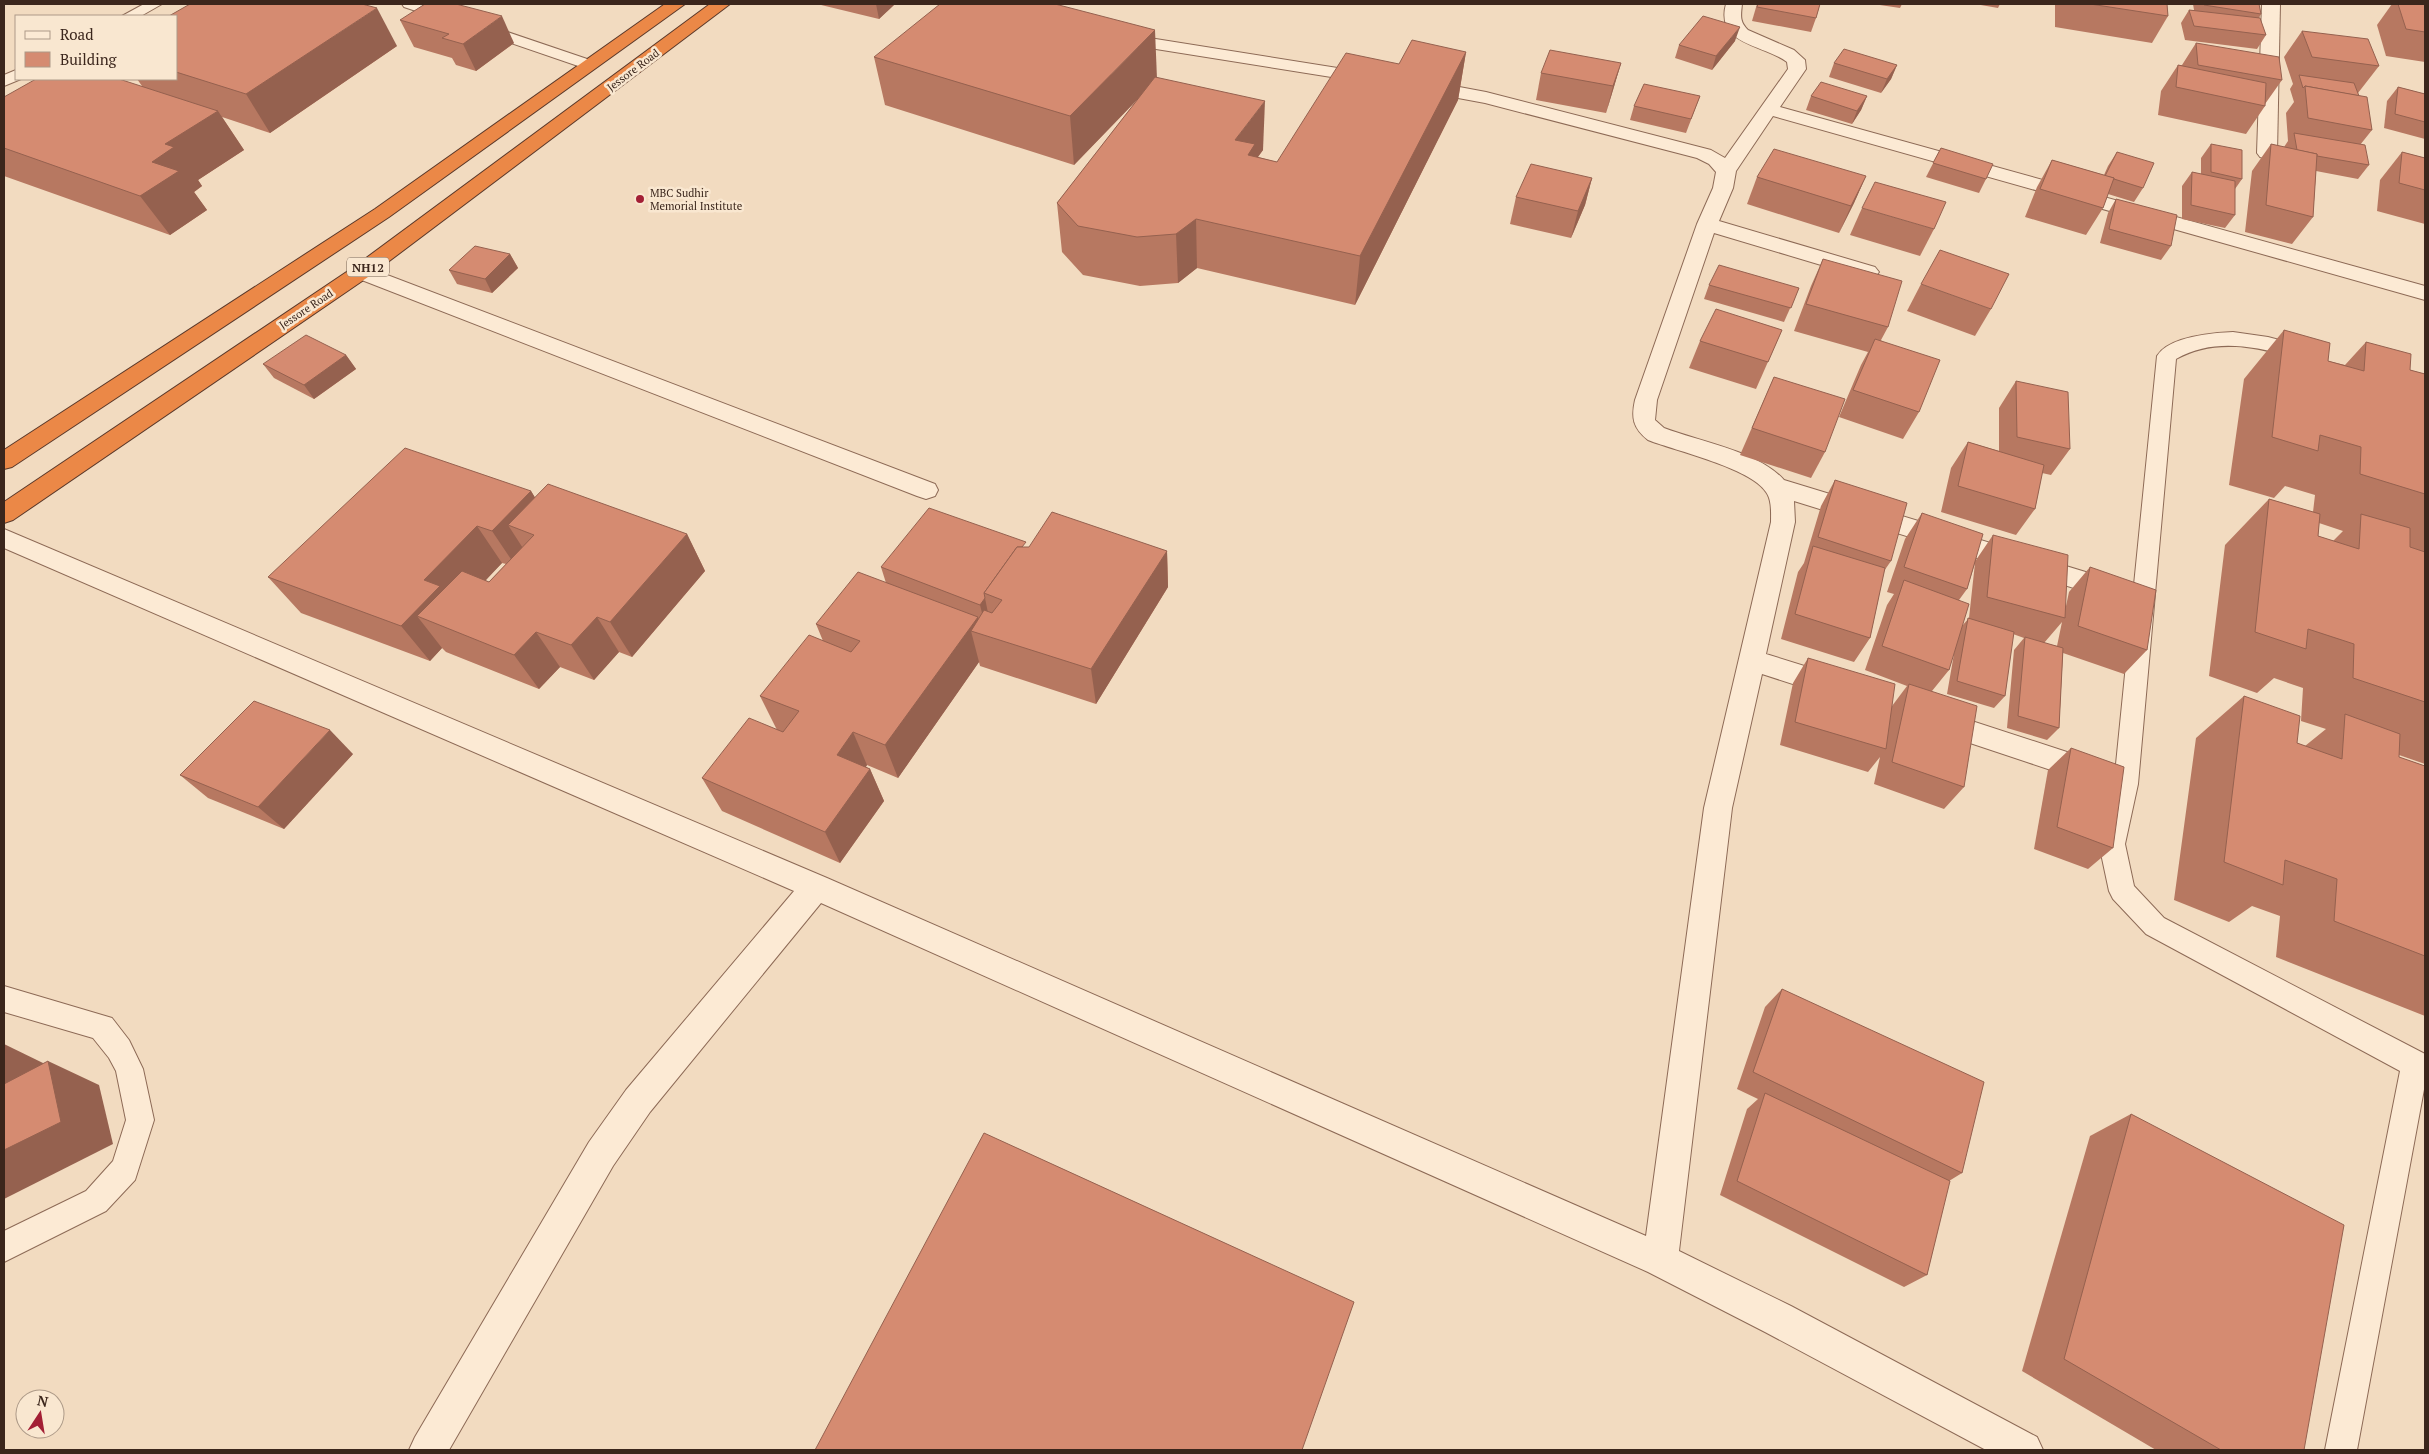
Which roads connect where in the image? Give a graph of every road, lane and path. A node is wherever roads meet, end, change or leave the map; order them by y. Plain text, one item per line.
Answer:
1 (155, 4) edge
2 (409, 4) edge
3 (676, 4) edge
4 (721, 4) edge
5 (1734, 4) edge
6 (2271, 4) edge
7 (132, 15) edge
8 (1099, 34) edge
9 (590, 65) junction
10 (1768, 109) junction
11 (2267, 153) dead end
12 (1726, 171) junction
13 (1706, 224) junction
14 (361, 272) junction
15 (1888, 278) edge
16 (2425, 293) edge
17 (2321, 359) edge
18 (4, 461) edge
19 (1777, 487) junction
20 (926, 490) dead end
21 (4, 514) edge
22 (4, 538) edge
23 (2093, 584) edge
24 (1753, 660) junction
25 (1855, 694) edge
26 (1911, 712) edge
27 (2060, 761) dead end
28 (816, 887) junction
29 (4, 999) edge
30 (2420, 1066) edge
31 (4, 1247) edge
32 (1660, 1260) junction
33 (428, 1450) edge
34 (2024, 1450) edge
35 (2341, 1450) edge

1 - 7 lane
2 - 9 lane
3 - 9 highway, NH12
4 - 14 highway, Jessore Road / NH12
5 - 10 street
6 - 11 street
8 - 12 street
9 - 18 highway, NH12
10 - 12 street
10 - 16 street
12 - 13 street
13 - 15 street
13 - 19 street
14 - 20 street
14 - 21 highway, Jessore Road / NH12
17 - 30 lane
19 - 23 street
19 - 24 street
22 - 28 street
24 - 25 street
24 - 32 street
26 - 27 street
28 - 32 street
28 - 33 street
29 - 31 lane
30 - 35 lane
32 - 34 street

